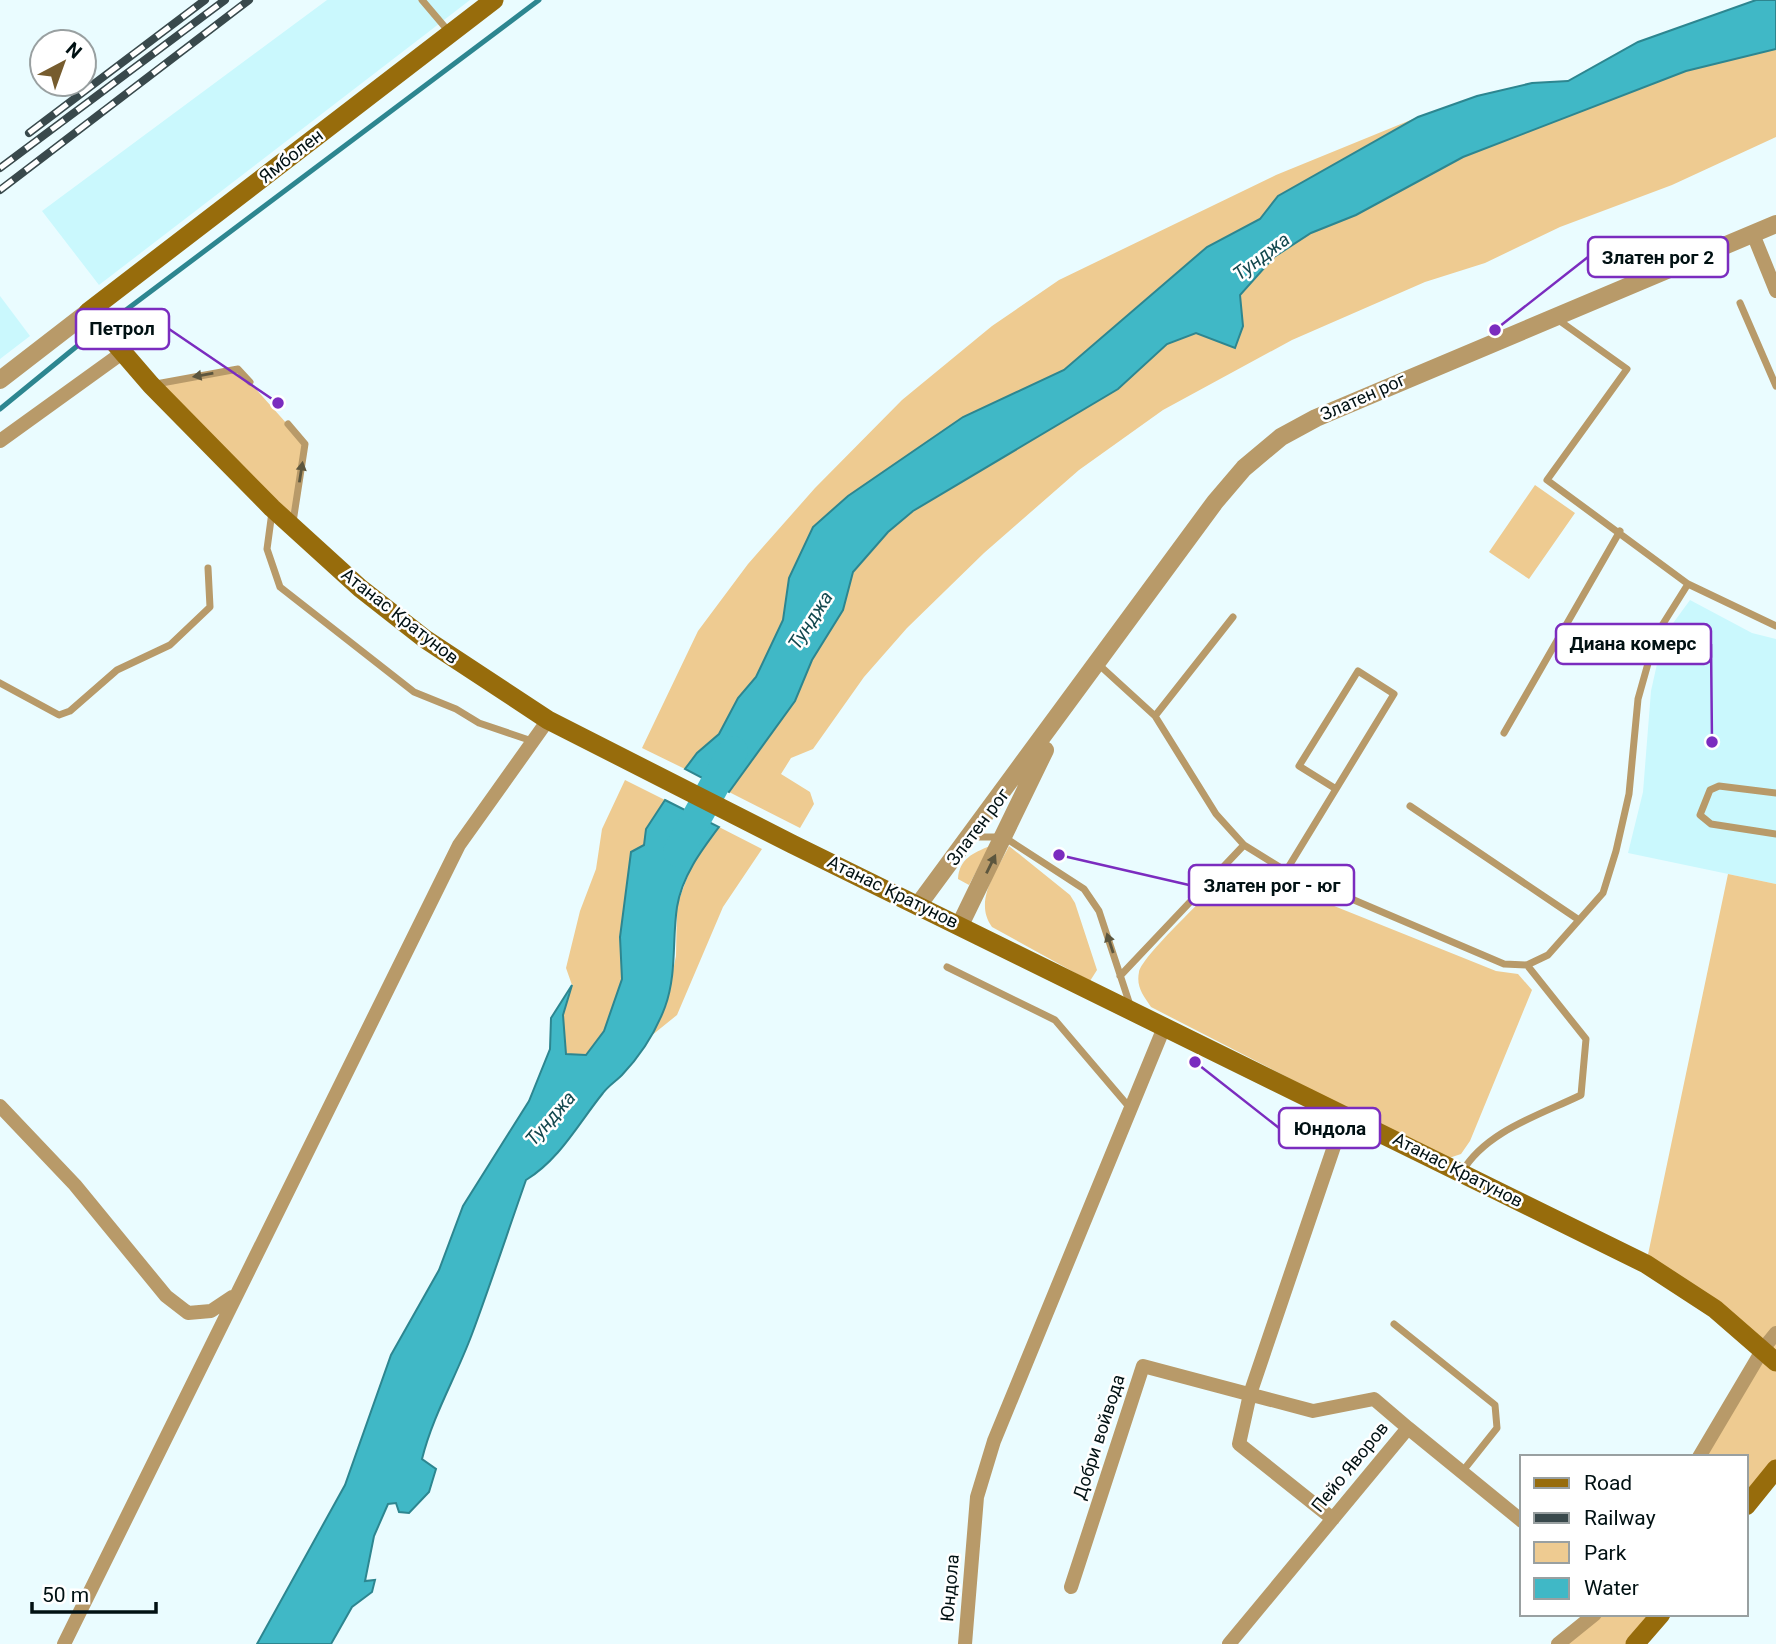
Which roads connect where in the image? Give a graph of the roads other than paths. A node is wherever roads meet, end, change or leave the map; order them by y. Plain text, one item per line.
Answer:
1 (422, 0) edge
2 (494, 0) edge
3 (450, 34) junction
4 (1776, 225) edge
5 (1753, 234) junction
6 (1776, 291) edge
7 (1740, 303) dead end
8 (88, 312) junction
9 (1554, 316) junction
10 (122, 353) junction
11 (0, 380) edge
12 (250, 382) dead end
13 (151, 385) junction
14 (1776, 385) edge
15 (288, 424) dead end
16 (0, 441) edge
17 (272, 508) junction
18 (292, 527) junction
19 (1620, 531) junction
20 (208, 568) dead end
21 (1688, 584) junction
22 (1233, 617) dead end
23 (1776, 626) edge
24 (1097, 662) junction
25 (0, 683) edge
26 (1061, 716) junction
27 (1155, 716) junction
28 (548, 720) junction
29 (1504, 733) dead end
30 (532, 741) junction
31 (1336, 789) junction
32 (1776, 793) edge
33 (1410, 806) dead end
34 (1776, 834) edge
35 (971, 836) junction
36 (1004, 836) junction
37 (1244, 845) junction
38 (1286, 871) junction
39 (919, 904) junction
40 (1579, 920) junction
41 (960, 925) junction
42 (1527, 965) junction
43 (947, 967) dead end
44 (1120, 976) junction
45 (1131, 1008) junction
46 (1165, 1025) junction
47 (0, 1106) edge
48 (1130, 1109) junction
49 (1345, 1114) junction
50 (1462, 1172) junction
51 (233, 1296) junction
52 (1394, 1324) dead end
53 (1776, 1333) edge
54 (1769, 1356) edge
55 (1250, 1394) junction
56 (1408, 1428) junction
57 (1700, 1455) edge
58 (1776, 1469) edge
59 (1462, 1472) junction
60 (1748, 1504) edge
61 (1520, 1519) edge
62 (1333, 1520) junction
63 (1071, 1587) dead end
64 (1593, 1616) edge
65 (1659, 1616) edge
66 (64, 1644) edge
67 (965, 1644) edge
68 (1228, 1644) edge
69 (1558, 1644) edge
70 (1635, 1644) edge

1 - 3 lane
2 - 3 main road, Ямболен
3 - 8 main road, Ямболен
4 - 5 street, Златен рог
5 - 6 street
5 - 9 street, Златен рог
7 - 14 lane
8 - 10 main road, Атанас Кратунов
8 - 11 street
9 - 19 lane
9 - 24 street, Златен рог
10 - 13 main road, Атанас Кратунов
10 - 16 street
12 -> 13 lane
13 - 17 main road, Атанас Кратунов
18 -> 15 lane
17 - 18 main road, Атанас Кратунов
17 - 30 lane
18 - 28 main road, Атанас Кратунов
19 - 21 lane
19 - 29 lane
20 - 25 lane
21 - 23 lane
21 - 40 lane
22 - 27 lane
24 - 26 street, Златен рог
24 - 27 lane
26 - 35 street, Златен рог
26 - 36 street, Златен рог
27 - 37 lane
28 - 30 street
28 - 39 main road, Атанас Кратунов
30 - 51 street
31 - 31 lane
31 - 38 lane
32 - 34 lane
33 - 40 lane
35 - 36 lane
35 - 39 street, Златен рог
41 -> 36 street, Златен рог
44 -> 36 lane
37 - 38 lane
37 - 44 lane
38 - 42 lane
39 - 41 main road, Атанас Кратунов
40 - 42 lane
41 - 45 main road, Атанас Кратунов
42 - 50 lane
43 - 48 lane
44 - 45 lane
45 - 46 main road, Атанас Кратунов
46 - 48 street, Юндола
46 - 49 main road, Атанас Кратунов
47 - 51 street
48 - 67 street, Юндола
49 - 50 main road, Атанас Кратунов
49 - 55 street
50 - 54 main road, Атанас Кратунов
51 - 66 street
52 - 59 lane
53 - 54 street
54 - 57 street
55 - 56 street, Добри войвода
55 - 62 street
55 - 63 street, Добри войвода
56 - 59 street, Пейо Яворов
56 - 62 street, Пейо Яворов
58 - 60 main road
59 - 61 street, Пейо Яворов
62 - 68 street, Пейо Яворов
64 - 69 street
65 - 70 main road

